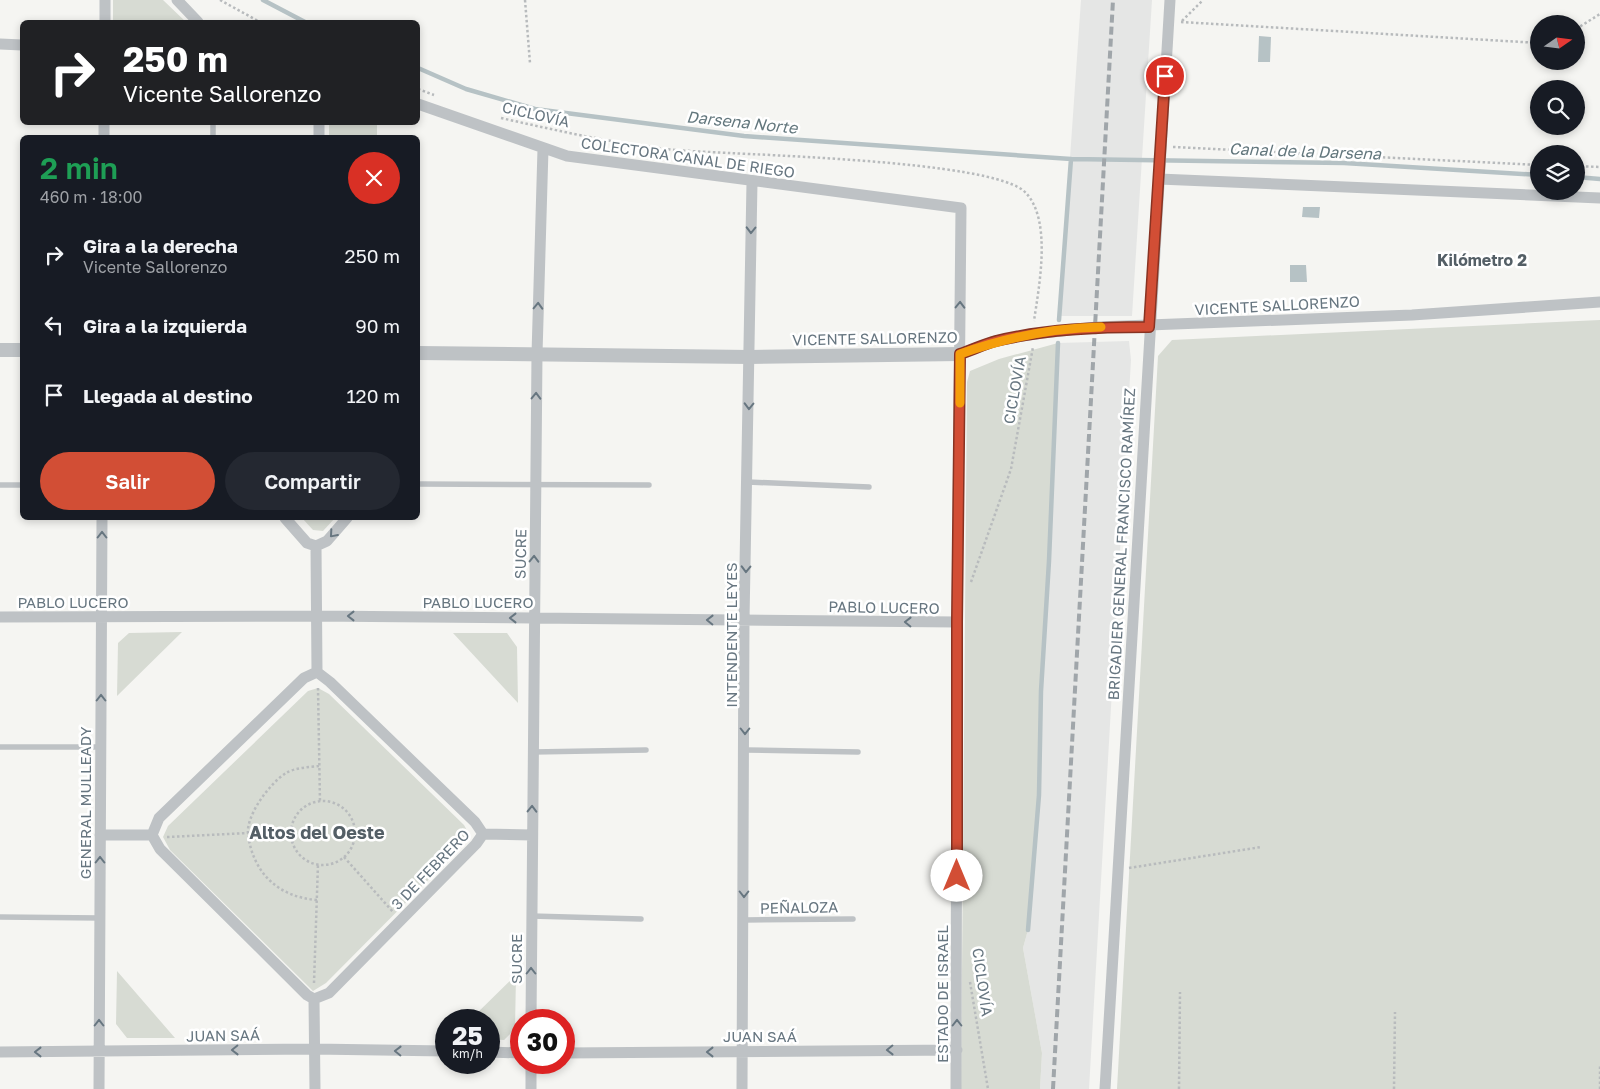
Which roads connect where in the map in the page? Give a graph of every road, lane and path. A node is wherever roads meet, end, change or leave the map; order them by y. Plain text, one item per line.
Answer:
1 (105, 0) edge
2 (177, 0) edge
3 (220, 0) edge
4 (525, 0) edge
5 (1170, 0) edge
6 (1203, 0) edge
7 (1600, 14) edge
8 (105, 20) edge
9 (196, 20) edge
10 (256, 20) edge
11 (1585, 23) edge
12 (1530, 42) edge
13 (0, 44) edge
14 (20, 45) edge
15 (530, 63) dead end
16 (420, 90) edge
17 (438, 97) dead end
18 (420, 105) edge
19 (499, 118) dead end
20 (542, 149) junction
21 (1160, 155) junction
22 (1530, 165) edge
23 (1585, 166) edge
24 (1600, 167) edge
25 (1159, 179) junction
26 (752, 182) junction
27 (1600, 198) edge
28 (961, 208) joint
29 (1600, 302) edge
30 (1149, 327) junction
31 (1034, 334) junction
32 (0, 350) edge
33 (20, 350) edge
34 (420, 354) edge
35 (536, 354) junction
36 (960, 354) junction
37 (749, 357) junction
38 (748, 482) junction
39 (20, 484) edge
40 (420, 484) edge
41 (535, 484) junction
42 (0, 485) edge
43 (648, 485) dead end
44 (869, 487) dead end
45 (102, 520) edge
46 (287, 520) edge
47 (345, 520) edge
48 (316, 546) junction
49 (968, 588) dead end
50 (316, 616) junction
51 (0, 617) edge
52 (101, 617) junction
53 (534, 618) junction
54 (744, 620) junction
55 (957, 622) junction
56 (317, 672) junction
57 (318, 688) dead end
58 (0, 747) edge
59 (101, 747) junction
60 (646, 750) dead end
61 (746, 750) junction
62 (533, 752) junction
63 (858, 752) dead end
64 (320, 766) junction
65 (320, 802) junction
66 (248, 833) junction
67 (484, 834) junction
68 (100, 835) junction
69 (532, 835) junction
70 (157, 836) junction
71 (1261, 847) dead end
72 (344, 857) junction
73 (318, 864) junction
74 (1118, 869) junction
75 (317, 900) junction
76 (394, 914) dead end
77 (531, 916) junction
78 (0, 917) edge
79 (100, 918) junction
80 (853, 919) dead end
81 (642, 920) dead end
82 (744, 920) junction
83 (969, 980) dead end
84 (1180, 992) dead end
85 (314, 995) junction
86 (531, 1009) edge
87 (1396, 1012) dead end
88 (314, 1049) junction
89 (957, 1050) junction
90 (435, 1051) edge
91 (0, 1052) edge
92 (99, 1052) junction
93 (575, 1052) edge
94 (743, 1052) junction
95 (1600, 1064) edge
96 (531, 1074) edge
97 (99, 1089) edge
98 (315, 1089) edge
99 (531, 1089) edge
100 (742, 1089) edge
101 (956, 1089) edge
102 (988, 1089) edge
103 (1105, 1089) edge
104 (1179, 1089) edge
105 (1394, 1089) edge
106 (1600, 1089) edge

1 - 8 street
2 - 9 street
3 - 10 path
4 - 15 path
5 - 21 street, BRIGADIER GENERAL FRANCISCO RAMÍREZ
6 - 12 path
7 - 11 path
13 - 14 street
16 - 17 path
18 - 20 street, COLECTORA CANAL DE RIEGO
19 - 31 path, CICLOVÍA
20 - 26 street, COLECTORA CANAL DE RIEGO
35 -> 20 street, SUCRE
21 - 22 path
21 - 25 street, BRIGADIER GENERAL FRANCISCO RAMÍREZ
23 - 24 path
25 - 27 street
25 - 30 street, BRIGADIER GENERAL FRANCISCO RAMÍREZ
26 - 28 street, COLECTORA CANAL DE RIEGO
26 -> 37 street, INTENDENTE LEYES
36 -> 28 street, ESTADO DE ISRAEL
29 - 30 street, VICENTE SALLORENZO
30 - 31 street, VICENTE SALLORENZO
30 - 74 street, BRIGADIER GENERAL FRANCISCO RAMÍREZ
31 - 36 street, VICENTE SALLORENZO
31 - 49 path, CICLOVÍA
32 - 33 street
34 - 35 street, VICENTE SALLORENZO
35 - 37 street, VICENTE SALLORENZO
41 -> 35 street, SUCRE
36 - 37 street, VICENTE SALLORENZO
36 - 55 street, ESTADO DE ISRAEL
37 -> 38 street, INTENDENTE LEYES
38 - 44 lane
38 -> 54 street, INTENDENTE LEYES
39 - 42 lane
40 - 41 lane
41 - 43 lane
53 -> 41 street, SUCRE
52 -> 45 street, GENERAL MULLEADY
46 - 48 street
47 -> 48 street
48 - 50 street
50 - 52 street, PABLO LUCERO
53 -> 50 street, PABLO LUCERO
50 - 56 street
51 - 52 street, PABLO LUCERO
59 -> 52 street, GENERAL MULLEADY
54 -> 53 street, PABLO LUCERO
53 - 62 street, SUCRE
55 -> 54 street, PABLO LUCERO
54 -> 61 street, INTENDENTE LEYES
89 -> 55 street, ESTADO DE ISRAEL
56 - 67 street, 3 DE FEBRERO
56 - 70 street
57 - 64 path
58 - 59 lane
59 - 68 street, GENERAL MULLEADY
60 - 62 lane
61 - 63 lane
61 -> 82 street, INTENDENTE LEYES
69 -> 62 street, SUCRE
64 - 65 path
64 - 66 path
65 - 72 path
65 - 73 path
66 - 70 path
66 - 75 path
67 - 69 street
67 - 85 street, 3 DE FEBRERO
68 - 70 street
79 -> 68 street, GENERAL MULLEADY
69 - 77 street, SUCRE
70 - 85 street
71 - 74 path
72 - 73 path
72 - 76 path
73 - 75 path
74 - 103 street, BRIGADIER GENERAL FRANCISCO RAMÍREZ
75 - 85 path
77 - 81 lane
86 -> 77 street, SUCRE
78 - 79 lane
92 -> 79 street, GENERAL MULLEADY
80 - 82 lane, PEÑALOZA
82 - 94 street, INTENDENTE LEYES
83 - 102 path, CICLOVÍA
84 - 104 path
85 - 88 street
87 - 105 path
90 -> 88 street, JUAN SAÁ
88 -> 92 street, JUAN SAÁ
88 - 98 street
89 -> 94 street, JUAN SAÁ
89 - 101 street, ESTADO DE ISRAEL
92 -> 91 street, JUAN SAÁ
92 - 97 street, GENERAL MULLEADY
94 -> 93 street, JUAN SAÁ
94 - 100 street, INTENDENTE LEYES
95 - 106 path
96 - 99 street

